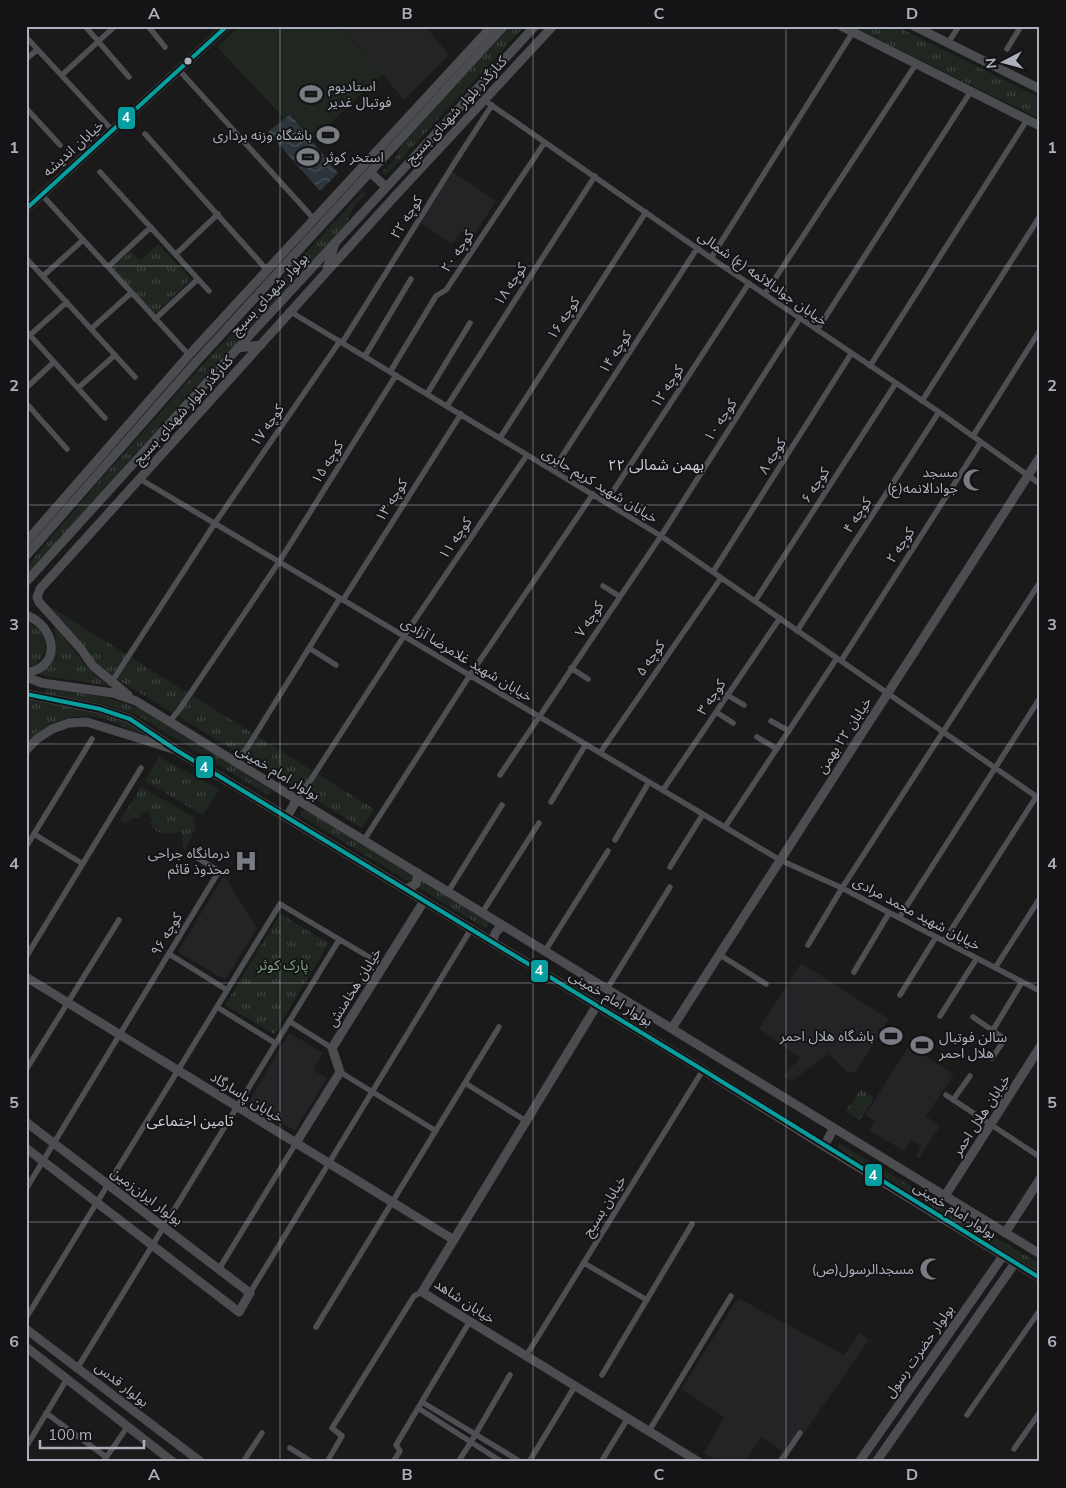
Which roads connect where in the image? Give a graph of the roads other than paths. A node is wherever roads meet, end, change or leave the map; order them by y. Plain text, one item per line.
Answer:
1 (85, 26) edge
2 (115, 26) edge
3 (148, 26) edge
4 (227, 26) edge
5 (492, 26) edge
6 (504, 26) edge
7 (553, 26) edge
8 (841, 26) edge
9 (914, 26) edge
10 (959, 26) edge
11 (1022, 26) edge
12 (533, 29) edge
13 (853, 32) junction
14 (26, 37) edge
15 (98, 41) junction
16 (948, 43) junction
17 (165, 47) dead end
18 (1007, 49) dead end
19 (37, 50) junction
20 (522, 59) junction
21 (26, 60) edge
22 (916, 64) junction
23 (179, 70) junction
24 (62, 75) junction
25 (129, 77) dead end
26 (1040, 89) edge
27 (971, 91) junction
28 (488, 103) junction
29 (26, 108) edge
30 (1027, 120) junction
31 (1040, 126) edge
32 (113, 130) junction
33 (145, 134) dead end
34 (545, 142) junction
35 (60, 145) dead end
36 (442, 145) junction
37 (418, 151) junction
38 (100, 172) dead end
39 (370, 172) junction
40 (594, 176) junction
41 (386, 187) junction
42 (42, 194) junction
43 (26, 209) edge
44 (646, 212) junction
45 (218, 214) junction
46 (1040, 216) edge
47 (314, 219) junction
48 (151, 228) junction
49 (83, 240) junction
50 (335, 243) junction
51 (698, 247) junction
52 (176, 254) junction
53 (26, 258) edge
54 (712, 258) junction
55 (108, 267) junction
56 (267, 270) junction
57 (326, 272) junction
58 (43, 276) junction
59 (198, 279) junction
60 (411, 279) dead end
61 (749, 283) junction
62 (209, 291) dead end
63 (131, 293) junction
64 (765, 294) junction
65 (67, 302) junction
66 (291, 312) junction
67 (228, 313) junction
68 (800, 318) junction
69 (155, 319) junction
70 (470, 323) dead end
71 (91, 329) junction
72 (817, 330) junction
73 (1040, 330) edge
74 (28, 333) edge
75 (216, 340) junction
76 (341, 342) junction
77 (260, 345) junction
78 (238, 348) junction
79 (851, 354) junction
80 (115, 355) junction
81 (189, 356) junction
82 (365, 356) junction
83 (54, 362) junction
84 (870, 366) junction
85 (393, 373) junction
86 (135, 377) dead end
87 (896, 383) junction
88 (26, 388) edge
89 (78, 388) junction
90 (427, 394) junction
91 (922, 401) junction
92 (26, 403) edge
93 (447, 406) junction
94 (938, 412) junction
95 (461, 414) junction
96 (105, 418) dead end
97 (972, 436) junction
98 (500, 438) junction
99 (981, 442) junction
100 (67, 449) dead end
101 (527, 455) junction
102 (1040, 457) edge
103 (553, 470) junction
104 (1028, 476) junction
105 (140, 479) junction
106 (1040, 484) edge
107 (88, 485) junction
108 (69, 493) junction
109 (594, 494) junction
110 (606, 502) junction
111 (215, 524) junction
112 (660, 536) junction
113 (26, 542) edge
114 (26, 556) edge
115 (279, 562) junction
116 (713, 572) junction
117 (721, 578) junction
118 (26, 582) edge
119 (1040, 582) edge
120 (603, 586) dead end
121 (619, 596) junction
122 (342, 599) junction
123 (755, 601) junction
124 (26, 614) edge
125 (780, 618) junction
126 (797, 630) junction
127 (404, 636) junction
128 (309, 648) junction
129 (839, 660) junction
130 (336, 665) dead end
131 (571, 668) junction
132 (26, 673) edge
133 (470, 675) junction
134 (26, 678) edge
135 (588, 678) dead end
136 (111, 683) junction
137 (888, 693) junction
138 (26, 694) edge
139 (727, 695) junction
140 (1040, 698) edge
141 (136, 701) junction
142 (744, 705) dead end
143 (716, 712) junction
144 (538, 716) junction
145 (170, 721) junction
146 (771, 721) dead end
147 (733, 722) dead end
148 (789, 731) junction
149 (943, 732) junction
150 (757, 737) dead end
151 (92, 739) dead end
152 (586, 744) junction
153 (26, 750) edge
154 (176, 750) junction
155 (777, 750) junction
156 (600, 753) junction
157 (236, 762) junction
158 (141, 768) dead end
159 (995, 768) junction
160 (500, 775) dead end
161 (649, 782) junction
162 (663, 790) junction
163 (1038, 798) edge
164 (297, 799) junction
165 (551, 802) dead end
166 (502, 804) dead end
167 (703, 814) junction
168 (287, 817) junction
169 (539, 823) dead end
170 (725, 827) junction
171 (34, 834) junction
172 (364, 840) junction
173 (614, 840) dead end
174 (26, 847) edge
175 (608, 851) dead end
176 (194, 856) dead end
177 (780, 860) junction
178 (83, 864) junction
179 (670, 867) dead end
180 (418, 873) junction
181 (670, 887) dead end
182 (842, 888) junction
183 (406, 889) junction
184 (448, 892) junction
185 (1040, 898) edge
186 (424, 900) junction
187 (482, 913) junction
188 (890, 913) junction
189 (899, 918) junction
190 (119, 920) dead end
191 (503, 926) junction
192 (471, 929) junction
193 (936, 937) junction
194 (338, 940) junction
195 (944, 941) junction
196 (493, 942) junction
197 (808, 945) dead end
198 (545, 951) junction
199 (169, 954) junction
200 (720, 955) junction
201 (26, 957) edge
202 (977, 958) junction
203 (384, 966) junction
204 (995, 968) junction
205 (854, 972) dead end
206 (26, 976) edge
207 (1022, 982) junction
208 (766, 984) dead end
209 (607, 989) junction
210 (1039, 989) edge
211 (227, 990) junction
212 (900, 995) dead end
213 (68, 1002) junction
214 (597, 1005) junction
215 (217, 1007) junction
216 (940, 1016) dead end
217 (973, 1017) dead end
218 (289, 1021) junction
219 (499, 1027) dead end
220 (672, 1028) junction
221 (993, 1030) junction
222 (120, 1035) junction
223 (275, 1044) junction
224 (1040, 1047) edge
225 (332, 1048) junction
226 (992, 1058) dead end
227 (26, 1070) edge
228 (178, 1070) junction
229 (703, 1070) junction
230 (340, 1072) junction
231 (970, 1076) dead end
232 (465, 1083) junction
233 (372, 1091) junction
234 (946, 1096) dead end
235 (953, 1100) junction
236 (237, 1106) junction
237 (526, 1121) junction
238 (26, 1122) edge
239 (991, 1126) junction
240 (834, 1128) junction
241 (436, 1131) junction
242 (54, 1143) junction
243 (296, 1143) junction
244 (824, 1146) junction
245 (26, 1148) edge
246 (1040, 1157) edge
247 (43, 1162) junction
248 (329, 1163) junction
249 (1040, 1180) edge
250 (108, 1185) junction
251 (26, 1188) edge
252 (945, 1196) junction
253 (392, 1202) junction
254 (96, 1204) junction
255 (692, 1224) dead end
256 (164, 1227) junction
257 (1005, 1233) junction
258 (454, 1240) junction
259 (152, 1246) junction
260 (1040, 1254) edge
261 (1003, 1256) junction
262 (584, 1263) junction
263 (1015, 1263) junction
264 (996, 1265) junction
265 (219, 1269) junction
266 (1007, 1273) junction
267 (1040, 1278) edge
268 (422, 1292) junction
269 (250, 1293) junction
270 (731, 1296) dead end
271 (647, 1300) junction
272 (1040, 1310) edge
273 (26, 1318) edge
274 (470, 1321) junction
275 (316, 1327) dead end
276 (26, 1329) edge
277 (26, 1347) edge
278 (526, 1356) junction
279 (78, 1367) junction
280 (510, 1375) dead end
281 (602, 1375) dead end
282 (67, 1379) junction
283 (576, 1386) junction
284 (422, 1402) junction
285 (418, 1408) junction
286 (1040, 1412) edge
287 (46, 1413) junction
288 (967, 1415) dead end
289 (628, 1418) junction
290 (128, 1426) junction
291 (650, 1431) junction
292 (262, 1433) dead end
293 (800, 1433) dead end
294 (475, 1435) junction
295 (471, 1442) junction
296 (26, 1447) edge
297 (290, 1448) dead end
298 (1014, 1449) dead end
299 (688, 1459) edge
300 (105, 1460) edge
301 (173, 1462) edge
302 (201, 1462) edge
303 (243, 1462) edge
304 (312, 1462) edge
305 (327, 1462) edge
306 (393, 1462) edge
307 (458, 1462) edge
308 (502, 1462) edge
309 (521, 1462) edge
310 (529, 1462) edge
311 (601, 1462) edge
312 (699, 1462) edge
313 (780, 1462) edge
314 (858, 1462) edge
315 (876, 1462) edge

1 - 15 street
2 - 15 street
3 - 17 street
4 - 23 street, خیابان اندیشه
5 - 47 street
6 - 39 main road, بولوار شهدای بسیج
7 - 20 street, کنارگذر بلوار شهدای بسیج
8 - 13 main road
9 - 16 main road
10 - 16 street
11 - 18 street
12 - 20 street
12 - 37 main road, بولوار شهدای بسیج
13 - 22 main road
13 - 54 street
14 - 19 street
15 - 24 street
15 - 25 street
16 - 26 main road
19 - 21 street
19 - 24 street
20 - 28 street, کنارگذر بلوار شهدای بسیج
22 - 27 main road
22 - 64 street
23 - 32 street, خیابان اندیشه
23 - 47 street
24 - 32 street
27 - 30 main road
27 - 72 street
28 - 34 street, خیابان جوادالائمه (ع) شمالی
28 - 36 street, کنارگذر بلوار شهدای بسیج
28 - 76 street, کوچه ۲۲
29 - 35 street
30 - 31 main road
30 - 84 street
32 - 42 street, خیابان اندیشه
33 - 45 street
34 - 40 street, خیابان جوادالائمه (ع) شمالی
34 - 85 street, کوچه ۲۰
36 - 37 street
36 - 57 street, کنارگذر بلوار شهدای بسیج
37 - 41 main road, بولوار شهدای بسیج
38 - 48 street
39 - 41 main road
39 - 75 main road, بولوار شهدای بسیج
40 - 44 street, خیابان جوادالائمه (ع) شمالی
40 - 93 street, کوچه ۱۸
41 - 50 main road, بولوار شهدای بسیج
42 - 43 street, خیابان اندیشه
42 - 49 street
44 - 51 street, خیابان جوادالائمه (ع) شمالی
44 - 98 street, کوچه ۱۶
45 - 52 street
45 - 56 street
46 - 91 street
47 - 56 street
48 - 52 street
48 - 55 street
49 - 55 street
49 - 58 street
50 - 57 street
50 - 78 main road, بولوار شهدای بسیج
51 - 54 street, خیابان جوادالائمه (ع) شمالی
51 - 103 street, کوچه ۱۴
52 - 59 street
53 - 58 street
54 - 61 street, خیابان جوادالائمه (ع) شمالی
55 - 63 street
56 - 67 street
57 - 66 street, کنارگذر بلوار شهدای بسیج
58 - 65 street
59 - 62 street
59 - 69 street
60 - 82 street
61 - 64 street, خیابان جوادالائمه (ع) شمالی
61 - 110 street, کوچه ۱۲
63 - 69 street
63 - 71 street
64 - 68 street, خیابان جوادالائمه (ع) شمالی
65 - 71 street
65 - 74 street
66 - 76 street, خیابان شهید کریم جابری
66 - 77 street, کنارگذر بلوار شهدای بسیج
67 - 75 street
67 - 81 street
68 - 72 street, خیابان جوادالائمه (ع) شمالی
68 - 112 street, کوچه ۱۰
69 - 81 street
70 - 90 street
71 - 80 street
72 - 79 street, خیابان جوادالائمه (ع) شمالی
73 - 97 street
74 - 83 street
75 - 107 main road, بولوار شهدای بسیج
76 - 82 street, خیابان شهید کریم جابری
76 - 111 street, کوچه ۱۷
77 - 78 street
77 - 105 street, کنارگذر بلوار شهدای بسیج
78 - 118 main road, بولوار شهدای بسیج
79 - 84 street, خیابان جوادالائمه (ع) شمالی
79 - 116 street, کوچه ۸
80 - 86 street
80 - 89 street
81 - 108 street
82 - 85 street, خیابان شهید کریم جابری
83 - 88 street
83 - 89 street
84 - 87 street, خیابان جوادالائمه (ع) شمالی
85 - 90 street, خیابان شهید کریم جابری
85 - 115 street, کوچه ۱۵
87 - 91 street, خیابان جوادالائمه (ع) شمالی
87 - 123 street, کوچه ۶
89 - 96 street
90 - 93 street, خیابان شهید کریم جابری
91 - 94 street, خیابان جوادالائمه (ع) شمالی
92 - 100 street
93 - 95 street, خیابان شهید کریم جابری
94 - 97 street, خیابان جوادالائمه (ع) شمالی
94 - 126 street, کوچه ۴
95 - 98 street, خیابان شهید کریم جابری
95 - 122 street, کوچه ۱۳
97 - 99 street, خیابان جوادالائمه (ع) شمالی
98 - 101 street, خیابان شهید کریم جابری
99 - 104 street, خیابان جوادالائمه (ع) شمالی
99 - 129 street, کوچه ۲
101 - 103 street, خیابان شهید کریم جابری
101 - 127 street, کوچه ۱۱
102 - 104 street, خیابان ۲۲ بهمن
103 - 109 street, خیابان شهید کریم جابری
104 - 106 street, خیابان جوادالائمه (ع) شمالی
104 - 137 street, خیابان ۲۲ بهمن
105 - 111 street, خیابان شهید غلامرضا آزادی
105 - 136 street, کنارگذر بلوار شهدای بسیج
107 - 108 street
107 - 114 main road, بولوار شهدای بسیج
108 - 113 street
109 - 110 street, خیابان شهید کریم جابری
109 - 133 street
110 - 112 street, خیابان شهید کریم جابری
111 - 115 street, خیابان شهید غلامرضا آزادی
111 - 136 street
112 - 116 street, خیابان شهید کریم جابری
112 - 121 street, کوچه ۷
115 - 122 street, خیابان شهید غلامرضا آزادی
115 - 145 street
116 - 117 street, خیابان شهید کریم جابری
117 - 123 street, خیابان شهید کریم جابری
117 - 156 street, کوچه ۵
119 - 149 street
120 - 121 street
121 - 131 street, کوچه ۷
122 - 127 street, خیابان شهید غلامرضا آزادی
122 - 128 street
123 - 125 street, خیابان شهید کریم جابری
124 - 132 main road
125 - 126 street, خیابان شهید کریم جابری
125 - 139 street, کوچه ۳
126 - 129 street, خیابان شهید کریم جابری
127 - 133 street, خیابان شهید غلامرضا آزادی
127 - 164 street
128 - 130 street
128 - 157 street
129 - 137 street, خیابان شهید کریم جابری
129 - 148 street, کوچه ۲
131 - 135 street
131 - 144 street, کوچه ۷
133 - 144 street, خیابان شهید غلامرضا آزادی
133 - 172 street
134 - 141 street, بولوار امام خمینی
136 - 141 street, کنارگذر بلوار شهدای بسیج
137 - 149 street, خیابان شهید کریم جابری
137 - 177 street, خیابان ۲۲ بهمن
138 - 154 street, بولوار امام خمینی
139 - 142 street
139 - 143 street, کوچه ۳
140 - 159 street
141 - 145 street, بولوار امام خمینی
143 - 147 street
143 - 162 street, کوچه ۳
144 - 152 street, خیابان شهید غلامرضا آزادی
144 - 160 street, کوچه ۷
145 - 157 street, بولوار امام خمینی
146 - 148 street
148 - 155 street, کوچه ۲
149 - 159 street, خیابان شهید کریم جابری
149 - 182 street
150 - 155 street
151 - 171 street
152 - 156 street, خیابان شهید غلامرضا آزادی
152 - 165 street
153 - 154 main road
154 - 168 street, بولوار امام خمینی
155 - 170 street, کوچه ۲
156 - 161 street, خیابان شهید غلامرضا آزادی
157 - 164 street, بولوار امام خمینی
158 - 178 street
159 - 163 street, خیابان شهید کریم جابری
159 - 189 street
161 - 162 street, خیابان شهید غلامرضا آزادی
161 - 173 street
162 - 167 street, خیابان شهید غلامرضا آزادی
163 - 195 street
164 - 168 street
164 - 172 street, بولوار امام خمینی
166 - 184 street
167 - 170 street, خیابان شهید غلامرضا آزادی
167 - 179 street
168 - 183 street, بولوار امام خمینی
169 - 187 street
170 - 177 street, خیابان شهید غلامرضا آزادی
171 - 174 street
171 - 178 street
172 - 180 street, بولوار امام خمینی
175 - 198 street
176 - 199 street, کوچه ۹۶
177 - 182 street, خیابان شهید محمد مرادی
177 - 200 street, خیابان ۲۲ بهمن
178 - 201 street
180 - 183 street
180 - 184 street, بولوار امام خمینی
181 - 209 street
182 - 188 street, خیابان شهید محمد مرادی
182 - 197 street
183 - 186 street, بولوار امام خمینی
184 - 187 street, بولوار امام خمینی
185 - 204 street
186 - 192 street, بولوار امام خمینی
186 - 203 street, خیابان هخامنش
187 - 191 street, بولوار امام خمینی
188 - 189 street, خیابان شهید محمد مرادی
188 - 205 street
189 - 193 street, خیابان شهید محمد مرادی
190 - 213 street
191 - 196 street
191 - 198 street, بولوار امام خمینی
192 - 196 street, بولوار امام خمینی
192 - 233 street
193 - 195 street, خیابان شهید محمد مرادی
193 - 212 street
194 - 203 street
194 - 211 street
194 - 218 street
195 - 202 street, خیابان شهید محمد مرادی
196 - 214 street, بولوار امام خمینی
198 - 209 street, بولوار امام خمینی
199 - 211 street
199 - 222 street, کوچه ۹۶
200 - 208 street
200 - 220 street, خیابان ۲۲ بهمن
202 - 204 street, خیابان شهید محمد مرادی
202 - 216 street
203 - 225 street, خیابان هخامنش
204 - 207 street, خیابان شهید محمد مرادی
206 - 213 street, خیابان پاسارگاد
207 - 210 street, خیابان شهید محمد مرادی
207 - 221 street
209 - 220 street, بولوار امام خمینی
211 - 215 street
213 - 222 street, خیابان پاسارگاد
213 - 227 street
214 - 229 street, بولوار امام خمینی
214 - 237 street, خیابان شاهد
215 - 223 street
215 - 228 street
217 - 221 street
218 - 223 street
218 - 225 street
219 - 232 street
220 - 240 street, بولوار امام خمینی
221 - 226 street
222 - 228 street, خیابان پاسارگاد
222 - 242 street, کوچه ۹۶
223 - 236 street
224 - 239 street, خیابان هلال احمر
225 - 230 street, خیابان هخامنش
228 - 236 street, خیابان پاسارگاد
228 - 250 street
229 - 244 street, بولوار امام خمینی
229 - 262 street, خیابان بسیج
230 - 233 street
230 - 243 street
231 - 235 street
232 - 237 street
232 - 241 street
233 - 241 street
233 - 248 street
234 - 235 street
235 - 239 street
236 - 243 street, خیابان پاسارگاد
236 - 256 street
237 - 258 street, خیابان شاهد
238 - 242 street, بولوار ایران‌زمین
239 - 246 street
239 - 252 street, خیابان هلال احمر
240 - 244 street
240 - 252 street, بولوار امام خمینی
241 - 253 street
242 - 247 street
242 - 250 street, بولوار ایران‌زمین
243 - 248 street, خیابان پاسارگاد
243 - 265 street
244 - 261 street, بولوار امام خمینی
245 - 247 street
247 - 251 street
247 - 254 street
248 - 253 street, خیابان پاسارگاد
248 - 269 street
249 - 257 street
250 - 254 street
250 - 256 street, بولوار ایران‌زمین
252 - 257 street, بولوار امام خمینی
253 - 258 street, خیابان پاسارگاد
253 - 275 street
254 - 259 street
254 - 273 street
255 - 271 street
256 - 259 street
256 - 265 street, بولوار ایران‌زمین
257 - 260 street, بولوار امام خمینی
258 - 268 street, خیابان شاهد
259 - 269 street
259 - 279 street
261 - 263 street, بولوار امام خمینی
261 - 264 street, بولوار حضرت رسول
262 - 271 street
262 - 278 street, خیابان بسیج
263 - 266 street, بولوار حضرت رسول
263 - 267 street, بولوار امام خمینی
264 - 266 street
264 - 314 street, بولوار حضرت رسول
265 - 269 street, بولوار ایران‌زمین
266 - 315 street, بولوار حضرت رسول
268 - 274 street, خیابان شاهد
268 - 305 street
270 - 291 street
271 - 281 street
272 - 288 street
274 - 278 street, خیابان شاهد
274 - 284 street
276 - 279 main road, بولوار قدس
277 - 282 main road
278 - 283 street, خیابان شاهد
279 - 302 main road, بولوار قدس
280 - 294 street
282 - 287 street
282 - 290 main road
283 - 289 street, خیابان شاهد
283 - 310 street
284 - 285 street
284 - 294 street
285 - 295 street
285 - 306 street
286 - 298 street
287 - 296 street
287 - 300 street
289 - 291 street, خیابان شاهد
289 - 311 street
290 - 300 street
290 - 301 main road
291 - 299 street, خیابان شاهد
292 - 303 street
293 - 313 street
294 - 295 street
294 - 309 street
295 - 307 street
295 - 308 street
297 - 304 street
299 - 312 street, خیابان شاهد

